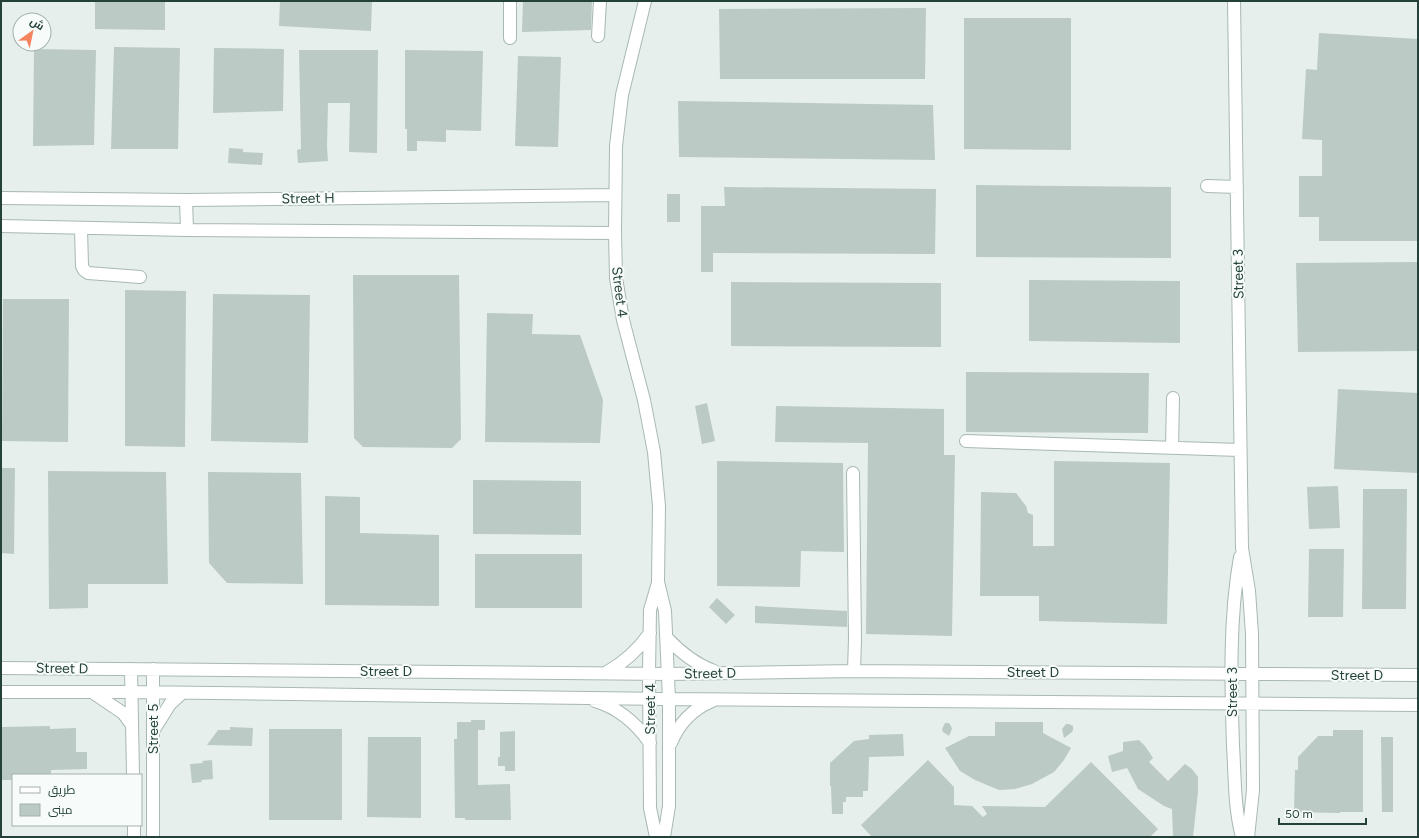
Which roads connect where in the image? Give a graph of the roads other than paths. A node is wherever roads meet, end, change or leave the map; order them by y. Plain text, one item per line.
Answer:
1 (510, 1) edge
2 (600, 1) edge
3 (645, 1) edge
4 (1234, 1) edge
5 (598, 36) dead end
6 (510, 38) dead end
7 (1207, 186) dead end
8 (1237, 187) junction
9 (615, 196) junction
10 (1, 198) edge
11 (186, 200) junction
12 (1, 226) edge
13 (81, 228) junction
14 (187, 230) junction
15 (615, 233) junction
16 (140, 277) dead end
17 (1173, 398) dead end
18 (966, 441) dead end
19 (1172, 448) junction
20 (1240, 450) junction
21 (853, 473) dead end
22 (1242, 548) junction
23 (658, 582) junction
24 (650, 633) junction
25 (666, 637) junction
26 (1, 668) edge
27 (131, 669) junction
28 (153, 669) junction
29 (854, 671) junction
30 (606, 673) junction
31 (649, 673) junction
32 (721, 673) junction
33 (668, 674) junction
34 (1232, 674) junction
35 (1252, 674) junction
36 (1418, 675) edge
37 (1, 692) edge
38 (92, 692) junction
39 (132, 692) junction
40 (153, 692) junction
41 (182, 693) junction
42 (584, 698) junction
43 (650, 699) junction
44 (669, 699) junction
45 (715, 699) junction
46 (1232, 704) junction
47 (1252, 704) junction
48 (1418, 705) edge
49 (132, 725) junction
50 (153, 732) junction
51 (650, 743) junction
52 (669, 748) junction
53 (133, 774) edge
54 (134, 826) edge
55 (134, 837) edge
56 (153, 837) edge
57 (656, 837) edge
58 (664, 837) edge
59 (1242, 837) edge
60 (1248, 837) edge

1 - 6 street
2 - 5 street
3 - 9 street, Street 4
4 - 8 street, Street 3
7 - 8 street
8 - 20 street, Street 3
9 - 11 street, Street H
9 - 15 street, Street 4
10 - 11 street, Street H
11 - 14 street
12 - 13 street
13 - 14 street
13 - 16 street
14 - 15 street
15 - 23 street, Street 4
17 - 19 street
18 - 19 street
19 - 20 street
20 - 22 street, Street 3
21 - 29 street
22 - 34 street, Street 3
22 - 35 street, Street 3
23 - 24 street, Street 4
23 - 25 street, Street 4
24 - 30 street
24 - 31 street, Street 4
25 - 32 street
25 - 33 street, Street 4
26 - 27 street, Street D
27 - 28 street, Street D
27 - 39 street, Street 5
28 - 30 street, Street D
28 - 40 street, Street 5
29 - 32 street, Street D
29 - 34 street, Street D
30 - 31 street, Street D
31 - 33 street, Street D
31 - 43 street, Street 4
32 - 33 street, Street D
33 - 44 street, Street 4
34 - 35 street, Street D
34 - 46 street, Street 3
35 - 36 street, Street D
35 - 47 street, Street 3
37 - 38 street, Street D
38 - 39 street, Street D
38 - 49 street
39 - 40 street, Street D
39 - 49 street, Street 5
40 - 41 street, Street D
40 - 50 street, Street 5
41 - 42 street, Street D
41 - 50 street
42 - 43 street, Street D
42 - 51 street
43 - 44 street, Street D
43 - 51 street, Street 4
44 - 45 street, Street D
44 - 52 street, Street 4
45 - 46 street, Street D
45 - 52 street
46 - 47 street, Street D
46 - 59 street, Street 3
47 - 48 street, Street D
47 - 60 street, Street 3
49 - 53 street, Street 5
50 - 56 street, Street 5
51 - 57 street, Street 4
52 - 58 street, Street 4
54 - 55 street

